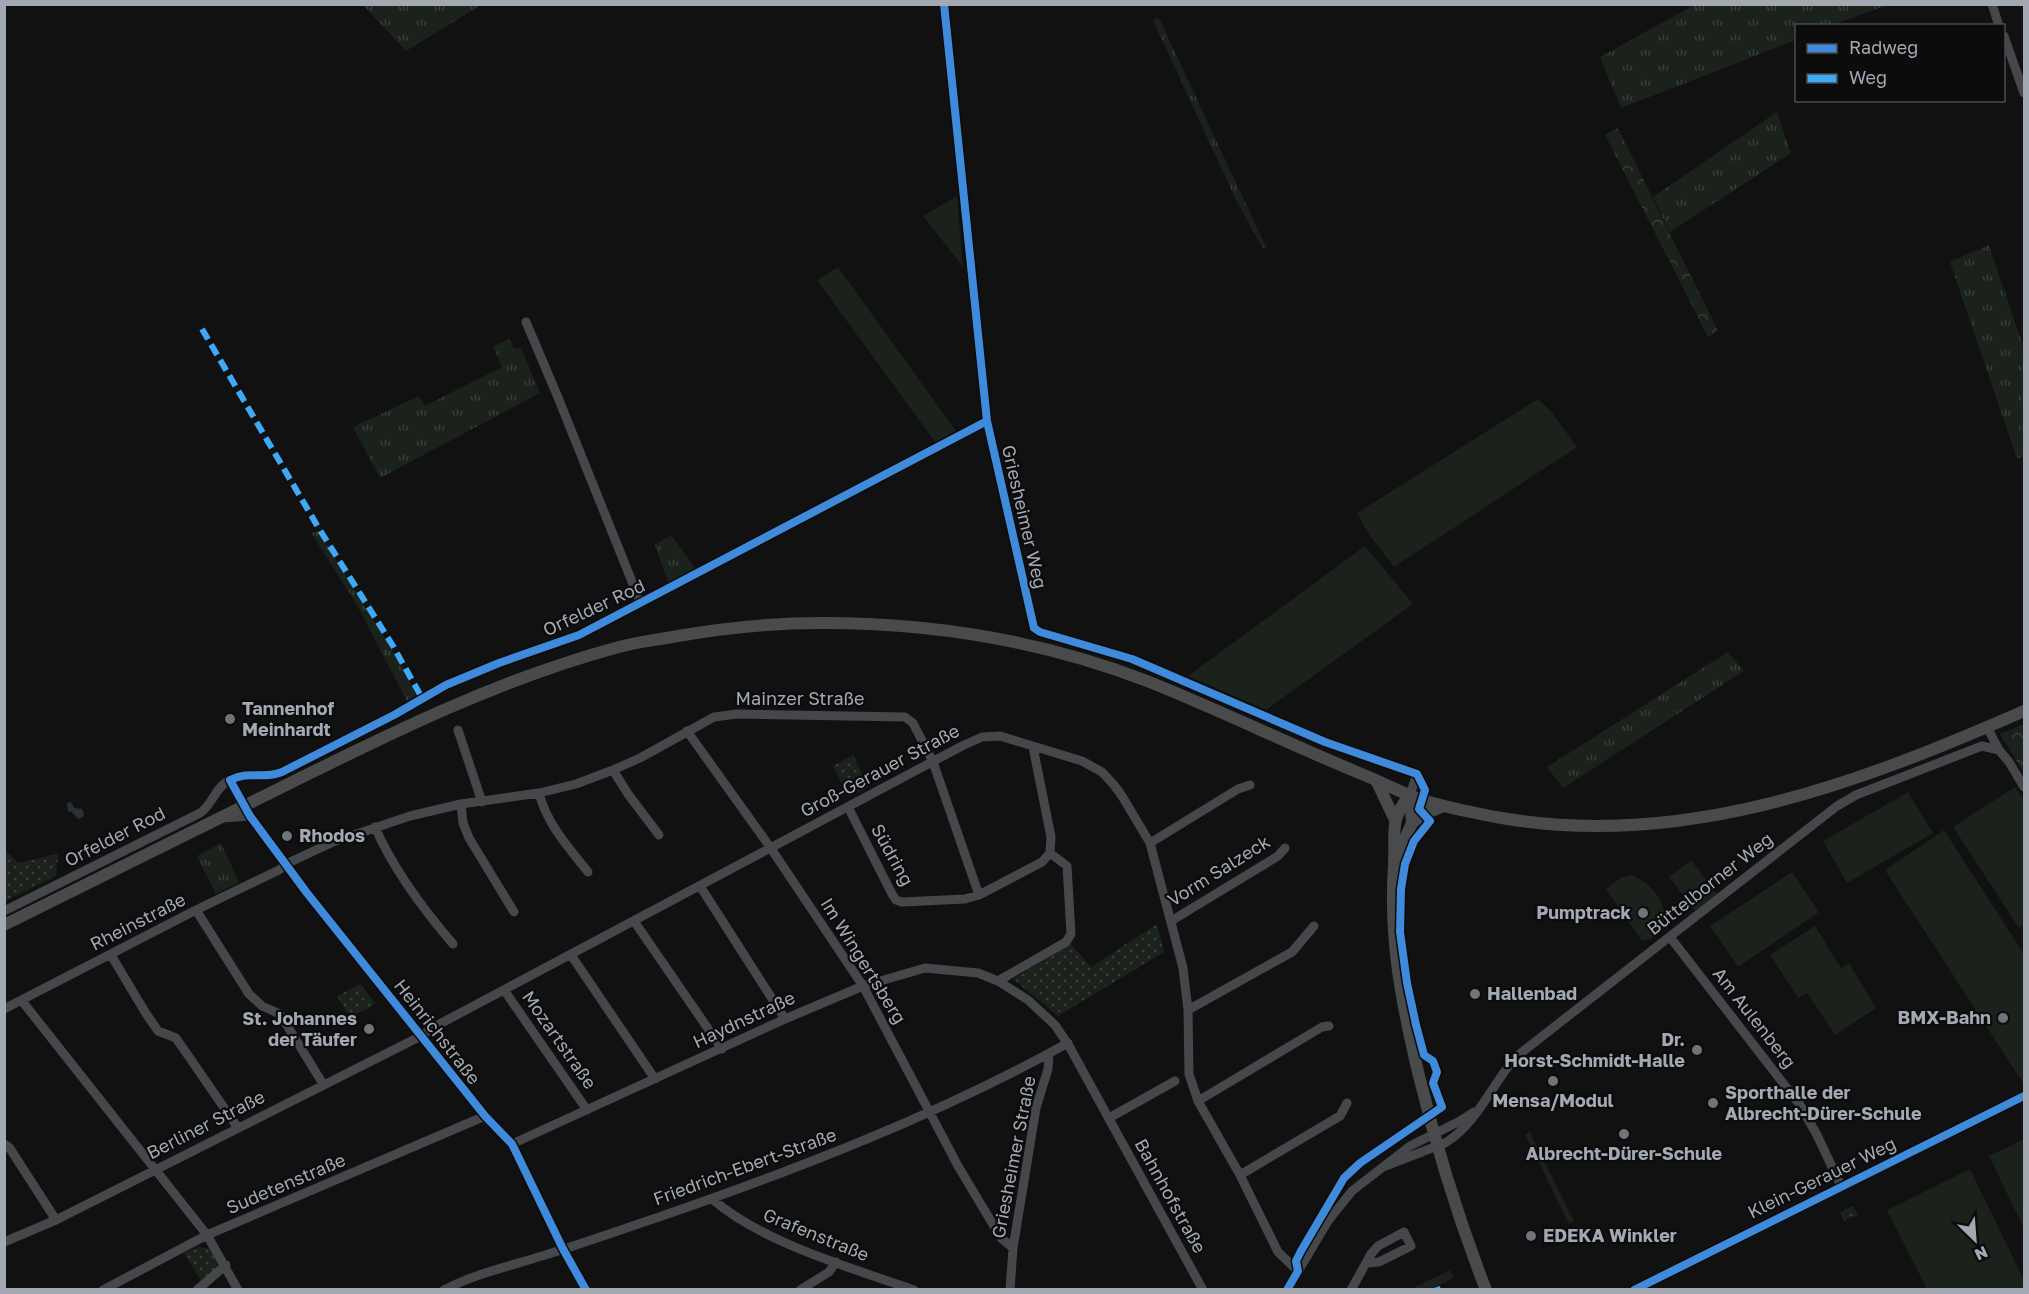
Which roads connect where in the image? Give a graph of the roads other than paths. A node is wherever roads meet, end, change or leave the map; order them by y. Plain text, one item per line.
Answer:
1 (944, 4) edge
2 (1992, 4) edge
3 (1999, 24) edge
4 (2005, 39) edge
5 (2025, 93) edge
6 (526, 322) dead end
7 (987, 421) junction
8 (641, 604) junction
9 (2025, 711) edge
10 (1987, 727) junction
11 (458, 730) dead end
12 (687, 731) junction
13 (1034, 747) junction
14 (1999, 750) junction
15 (933, 762) junction
16 (613, 770) junction
17 (230, 780) junction
18 (1376, 780) junction
19 (1250, 785) dead end
20 (2025, 786) edge
21 (539, 793) junction
22 (1410, 795) junction
23 (482, 802) junction
24 (460, 804) junction
25 (1444, 806) junction
26 (848, 807) junction
27 (247, 811) junction
28 (1395, 820) junction
29 (1412, 823) junction
30 (375, 827) junction
31 (659, 835) dead end
32 (1150, 843) junction
33 (770, 848) junction
34 (1285, 848) dead end
35 (1050, 853) junction
36 (1395, 861) junction
37 (286, 864) junction
38 (588, 872) dead end
39 (700, 886) junction
40 (979, 895) junction
41 (196, 910) junction
42 (4, 911) edge
43 (514, 912) dead end
44 (634, 921) junction
45 (1170, 921) junction
46 (4, 925) edge
47 (1314, 926) dead end
48 (1670, 937) junction
49 (453, 944) dead end
50 (111, 955) junction
51 (571, 955) junction
52 (998, 981) junction
53 (863, 986) junction
54 (504, 990) junction
55 (22, 1001) junction
56 (4, 1009) edge
57 (1188, 1010) junction
58 (786, 1019) junction
59 (1329, 1026) dead end
60 (421, 1036) junction
61 (1068, 1043) junction
62 (722, 1049) junction
63 (1049, 1053) junction
64 (655, 1079) junction
65 (1175, 1081) dead end
66 (323, 1084) junction
67 (2025, 1096) edge
68 (1198, 1101) junction
69 (1347, 1103) dead end
70 (587, 1110) junction
71 (930, 1111) junction
72 (485, 1116) junction
73 (1109, 1118) junction
74 (238, 1128) junction
75 (1435, 1140) junction
76 (4, 1144) edge
77 (512, 1144) junction
78 (154, 1170) junction
79 (1240, 1175) junction
80 (1841, 1186) junction
81 (712, 1199) junction
82 (56, 1220) junction
83 (207, 1235) junction
84 (4, 1242) edge
85 (1013, 1248) junction
86 (564, 1249) junction
87 (836, 1262) junction
88 (1366, 1263) junction
89 (226, 1265) junction
90 (1298, 1271) junction
91 (103, 1290) edge
92 (197, 1290) edge
93 (238, 1290) edge
94 (444, 1290) edge
95 (586, 1290) edge
96 (800, 1290) edge
97 (914, 1290) edge
98 (1010, 1290) edge
99 (1203, 1290) edge
100 (1287, 1290) edge
101 (1351, 1290) edge
102 (1485, 1290) edge
103 (1634, 1290) edge

1 - 7 street, Griesheimer Weg
2 - 3 street
4 - 5 street
6 - 8 street, Orfelder Rod
7 - 8 street, Orfelder Rod
7 - 22 street, Griesheimer Weg
8 - 17 street, Orfelder Rod
9 - 10 main road
10 - 14 street
10 - 25 main road
11 - 23 street
12 - 15 street, Mainzer Straße
12 - 16 street, Mainzer Straße
12 - 33 street, Im Wingertsberg
13 - 15 street, Groß-Gerauer Straße
13 - 32 street, Groß-Gerauer Straße
13 - 35 street
14 - 20 street
14 - 48 street, Büttelborner Weg
15 - 26 street, Groß-Gerauer Straße
15 - 40 street, Mainzer Straße
16 - 21 street, Mainzer Straße
16 - 31 street
17 - 27 street
17 - 42 street, Orfelder Rod
18 - 22 main road
18 - 27 main road
18 - 28 main road
19 - 32 street
21 - 23 street, Mainzer Straße
21 - 38 street
22 - 25 main road
22 - 28 main road
22 - 29 main road
23 - 24 street, Mainzer Straße
24 - 30 street, Mainzer Straße
24 - 43 street
25 - 29 main road
26 - 33 street, Groß-Gerauer Straße
26 - 40 street, Südring
27 - 37 street, Heinrichstraße
27 - 46 main road
28 - 36 main road
29 - 36 main road
30 - 37 street, Mainzer Straße
30 - 49 street
32 - 45 street, Groß-Gerauer Straße
33 - 39 street, Groß-Gerauer Straße
33 - 53 street, Im Wingertsberg
34 - 45 street, Vorm Salzeck
35 - 40 street, Südring
35 - 52 street
36 - 75 main road
37 - 41 street, Rheinstraße
37 - 60 street, Heinrichstraße
39 - 44 street, Groß-Gerauer Straße
39 - 58 street
41 - 50 street, Rheinstraße
41 - 66 street
44 - 51 street, Groß-Gerauer Straße
44 - 62 street
45 - 57 street, Groß-Gerauer Straße
47 - 57 street
48 - 75 street, Büttelborner Weg
48 - 80 street, Am Aulenberg
50 - 55 street, Rheinstraße
50 - 74 street
51 - 54 street, Groß-Gerauer Straße
51 - 64 street
52 - 53 street, Haydnstraße
52 - 61 street, Haydnstraße
53 - 58 street, Haydnstraße
53 - 71 street, Im Wingertsberg
54 - 60 street, Groß-Gerauer Straße
54 - 70 street, Mozartstraße
55 - 56 street, Rheinstraße
55 - 78 street
57 - 68 street, Groß-Gerauer Straße
58 - 62 street, Haydnstraße
59 - 68 street
60 - 66 street, Berliner Straße
60 - 72 street, Heinrichstraße
61 - 63 street, Griesheimer Straße
61 - 73 street, Bahnhofstraße
62 - 64 street, Haydnstraße
63 - 71 street, Friedrich-Ebert-Straße
63 - 85 street, Griesheimer Straße
64 - 70 street, Haydnstraße
65 - 73 street
66 - 74 street, Berliner Straße
67 - 80 street, Klein-Gerauer Weg
68 - 79 street, Groß-Gerauer Straße
69 - 79 street
70 - 77 street, Haydnstraße
71 - 81 street, Friedrich-Ebert-Straße
71 - 85 street, Im Wingertsberg
72 - 77 street, Heinrichstraße
72 - 83 street, Sudetenstraße
73 - 99 street, Bahnhofstraße
74 - 78 street, Berliner Straße
75 - 90 street, Büttelborner Weg
75 - 102 main road
76 - 82 street
77 - 86 street, Heinrichstraße
78 - 82 street, Berliner Straße
78 - 83 street
79 - 90 street, Groß-Gerauer Straße
80 - 103 street, Klein-Gerauer Weg
81 - 86 street, Friedrich-Ebert-Straße
81 - 87 street, Grafenstraße
82 - 84 street, Berliner Straße
83 - 89 street
83 - 91 street, Sudetenstraße
85 - 98 street, Griesheimer Straße
86 - 94 street, Friedrich-Ebert-Straße
86 - 95 street, Heinrichstraße
87 - 96 street
87 - 97 street, Grafenstraße
88 - 88 street
88 - 101 street
89 - 92 street
89 - 93 street
90 - 100 street, Büttelborner Weg

